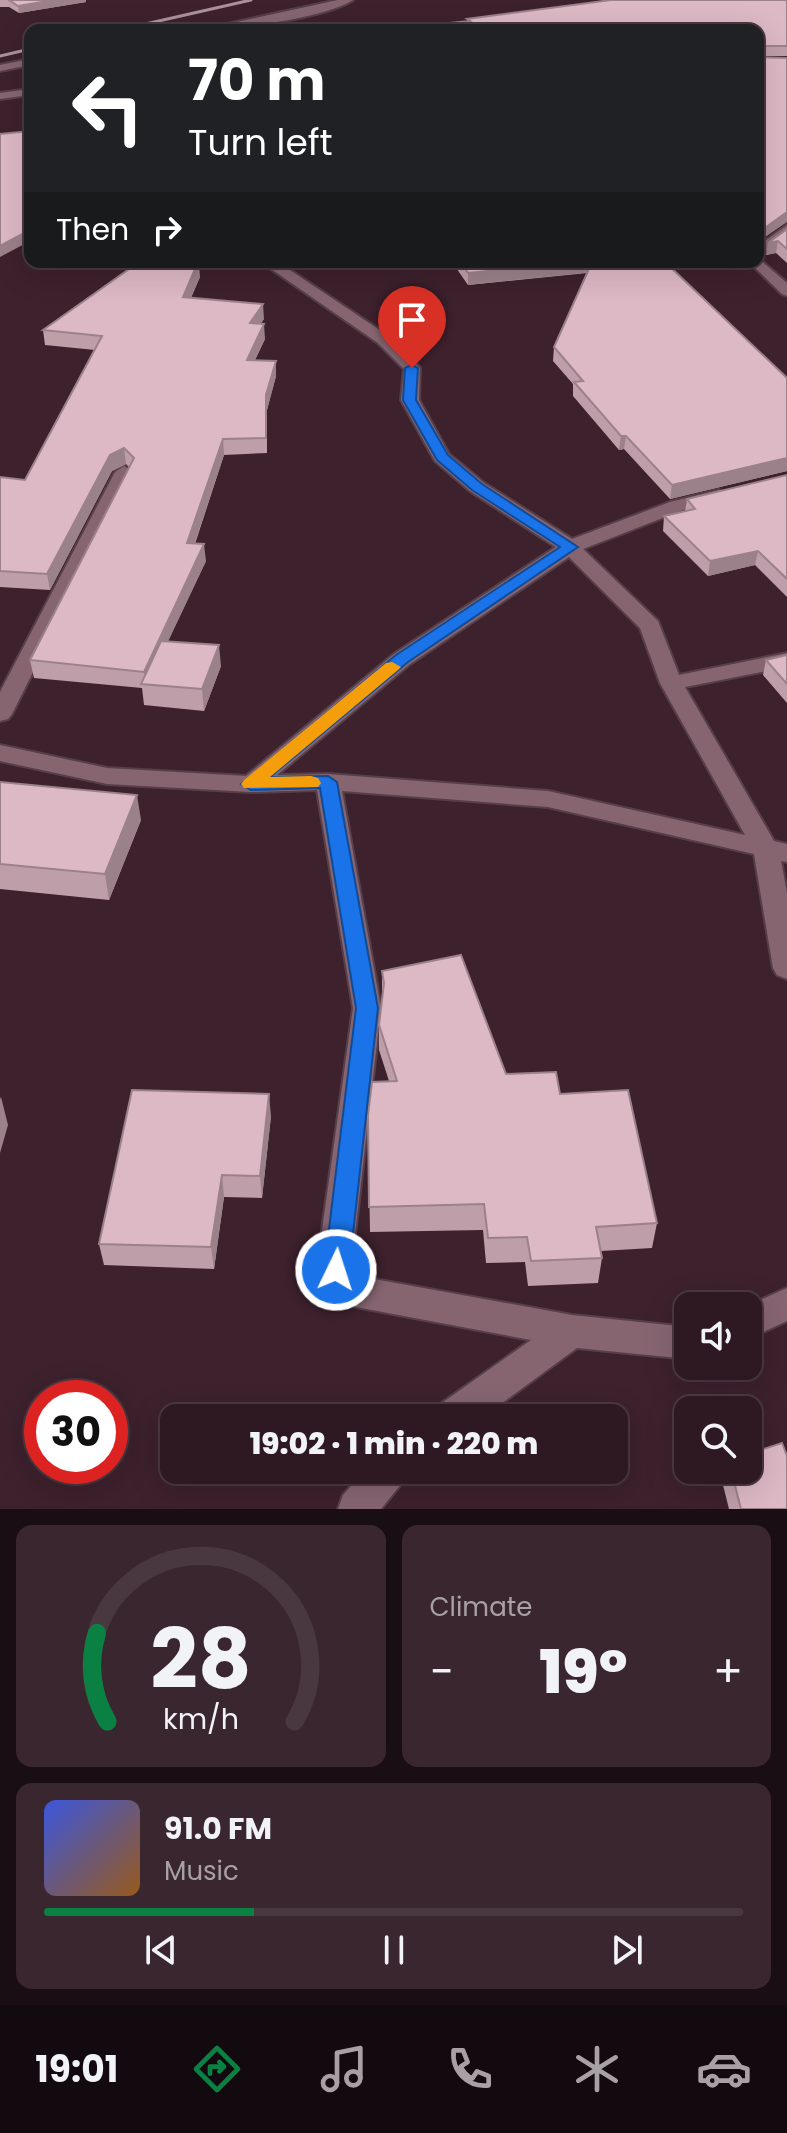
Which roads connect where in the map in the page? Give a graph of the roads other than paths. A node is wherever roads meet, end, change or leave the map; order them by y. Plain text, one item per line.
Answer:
1 (348, 0) edge
2 (239, 24) edge
3 (24, 64) edge
4 (0, 71) edge
5 (24, 73) edge
6 (24, 93) edge
7 (0, 96) edge
8 (787, 229) edge
9 (764, 248) edge
10 (277, 268) edge
11 (762, 268) edge
12 (787, 291) edge
13 (124, 472) edge
14 (732, 492) edge
15 (570, 547) junction
16 (787, 660) edge
17 (671, 683) junction
18 (0, 714) edge
19 (0, 753) edge
20 (328, 782) junction
21 (251, 784) junction
22 (776, 851) edge
23 (787, 968) edge
24 (787, 1304) edge
25 (762, 1316) edge
26 (572, 1331) junction
27 (674, 1342) edge
28 (471, 1404) edge
29 (378, 1484) edge
30 (357, 1509) edge

1 - 2 street
3 - 4 street
4 - 5 street
6 - 7 street
8 - 9 street
10 - 15 street
11 - 12 street
13 - 18 street
14 - 15 street
15 - 17 street
15 - 21 street
16 - 17 street
17 - 22 street
19 - 21 street
20 - 21 street
20 - 22 street
20 - 26 street
22 - 23 street
24 - 25 street
26 - 27 street
26 - 28 street
29 - 30 street

